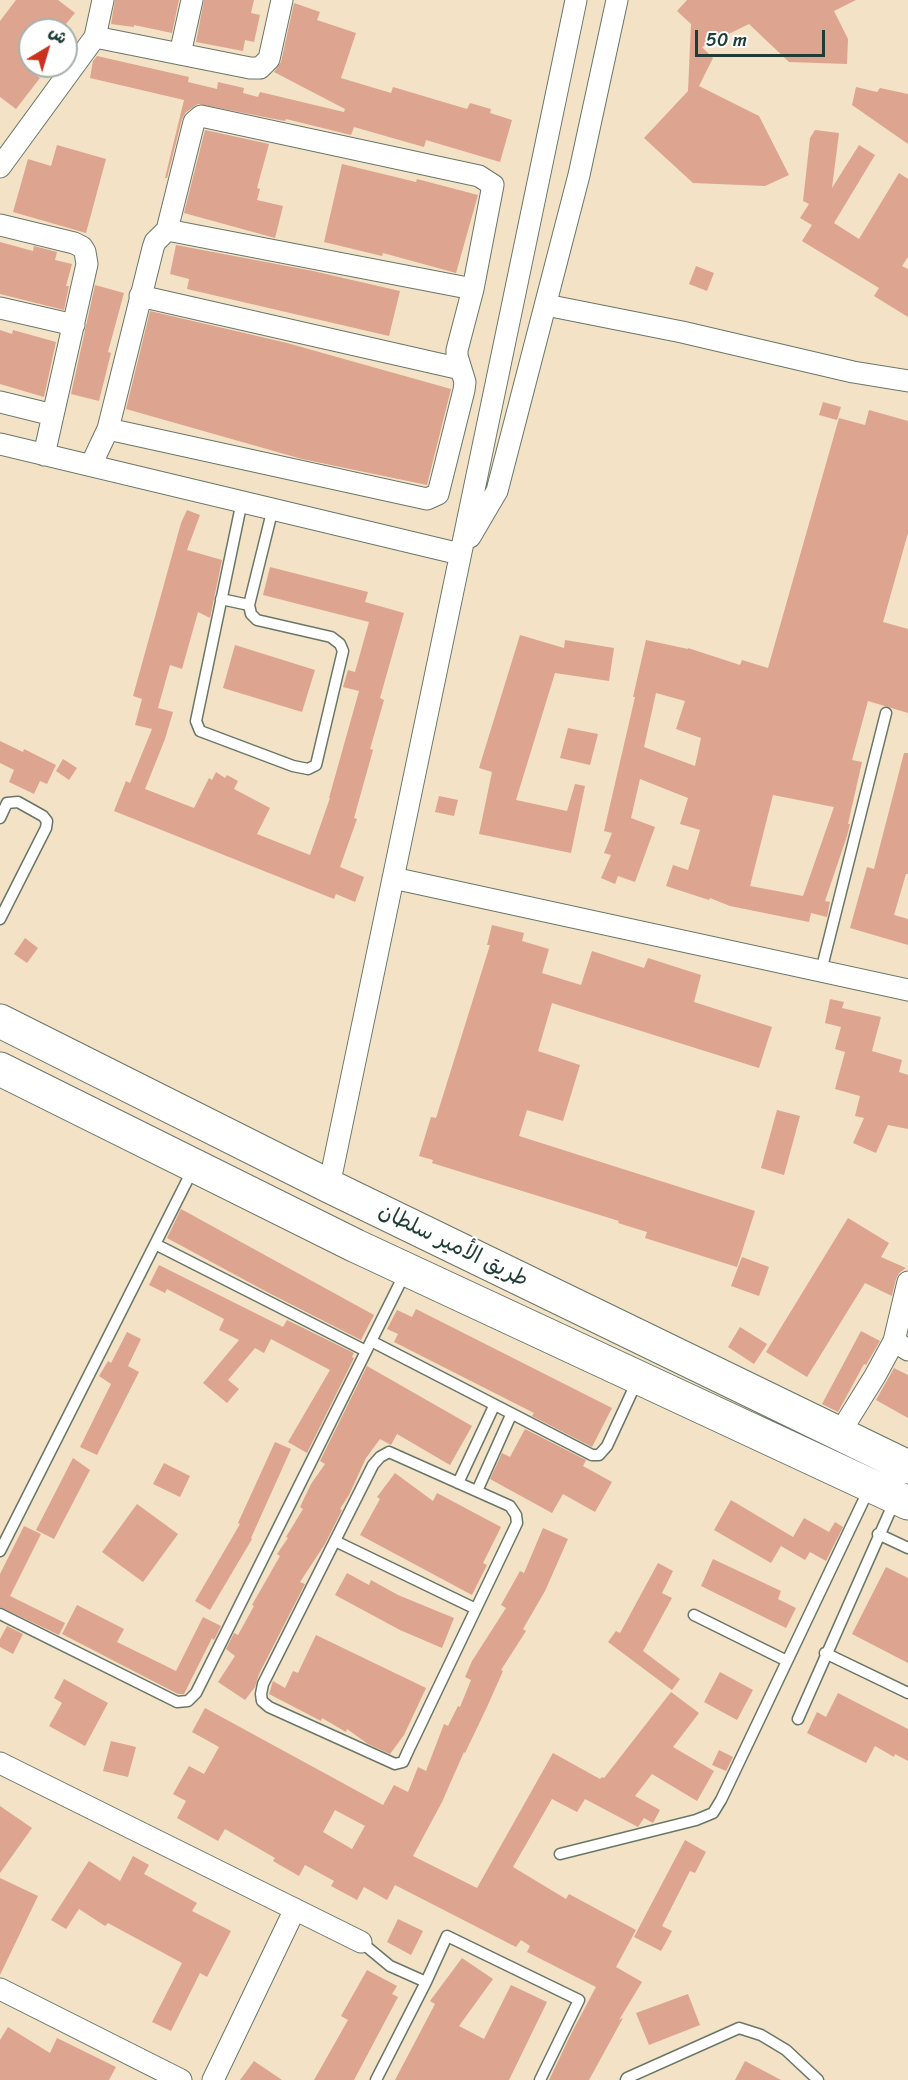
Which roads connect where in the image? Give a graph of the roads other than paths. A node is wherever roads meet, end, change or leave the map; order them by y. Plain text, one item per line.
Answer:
1 (103, 0) edge
2 (192, 0) edge
3 (282, 0) edge
4 (576, 0) edge
5 (617, 0) edge
6 (95, 37) junction
7 (180, 54) junction
8 (0, 167) edge
9 (0, 225) edge
10 (167, 230) junction
11 (473, 289) junction
12 (140, 296) junction
13 (546, 304) junction
14 (0, 308) edge
15 (74, 325) junction
16 (461, 369) junction
17 (908, 381) edge
18 (0, 402) edge
19 (53, 415) junction
20 (108, 429) junction
21 (0, 444) edge
22 (45, 455) junction
23 (91, 465) junction
24 (242, 500) junction
25 (273, 508) junction
26 (460, 554) junction
27 (221, 598) junction
28 (249, 605) junction
29 (886, 713) dead end
30 (0, 818) edge
31 (393, 878) junction
32 (0, 919) edge
33 (821, 971) junction
34 (908, 990) edge
35 (0, 1021) edge
36 (0, 1069) edge
37 (194, 1166) junction
38 (329, 1186) junction
39 (155, 1244) junction
40 (356, 1246) junction
41 (462, 1249) junction
42 (406, 1270) junction
43 (908, 1282) edge
44 (901, 1345) edge
45 (368, 1346) junction
46 (638, 1378) junction
47 (494, 1406) junction
48 (511, 1415) junction
49 (839, 1434) junction
50 (908, 1467) edge
51 (458, 1483) junction
52 (477, 1491) junction
53 (891, 1495) edge
54 (878, 1534) junction
55 (335, 1541) junction
56 (908, 1548) edge
57 (0, 1551) edge
58 (476, 1609) junction
59 (0, 1614) edge
60 (693, 1615) dead end
61 (825, 1653) junction
62 (787, 1660) junction
63 (908, 1693) edge
64 (798, 1719) dead end
65 (0, 1763) edge
66 (560, 1854) dead end
67 (295, 1909) junction
68 (361, 1942) joint
69 (426, 1982) junction
70 (0, 1989) edge
71 (181, 2080) edge
72 (213, 2080) edge
73 (376, 2080) edge
74 (540, 2080) edge
75 (626, 2080) edge
76 (818, 2080) edge

1 - 6 street
2 - 7 street
3 - 7 street
4 - 26 street
5 - 13 street
6 - 7 street
6 - 8 street
9 - 15 street
10 - 11 street
10 - 11 street
10 - 12 street
11 - 16 street
12 - 16 street
12 - 20 street
13 - 17 street
13 - 26 street
14 - 15 street
15 - 19 street
16 - 20 street
18 - 19 street
19 - 22 street
20 - 23 street
21 - 22 street
22 - 23 street
23 - 24 street
24 - 25 street
24 - 27 lane
25 - 26 street
25 - 28 lane
26 - 31 street
27 - 28 lane
27 - 28 lane
29 - 33 lane
30 - 32 lane
31 - 33 street
31 - 38 street
33 - 34 street
35 - 38 main road, طريق الأمير سلطان
36 - 37 main road, طريق الأمير سلطان
37 - 39 lane
37 - 40 main road, طريق الأمير سلطان
38 - 41 main road, طريق الأمير سلطان
39 - 45 lane
39 - 57 lane
40 - 41 main road
40 - 42 main road, طريق الأمير سلطان
41 - 49 main road, طريق الأمير سلطان
42 - 45 lane
42 - 46 main road, طريق الأمير سلطان
43 - 44 street
44 - 49 street
45 - 47 lane
45 - 59 lane
46 - 48 lane
46 - 53 main road, طريق الأمير سلطان
47 - 48 lane
47 - 51 lane
48 - 52 lane
49 - 50 main road, طريق الأمير سلطان
51 - 52 lane
51 - 55 lane
52 - 58 lane
53 - 54 lane
53 - 62 lane
54 - 56 lane
54 - 61 lane
55 - 58 lane
55 - 58 lane
60 - 62 lane
61 - 63 lane
61 - 64 lane
62 - 66 lane
65 - 67 street
67 - 68 street
67 - 72 street
68 - 69 lane
69 - 73 lane
69 - 74 lane
70 - 71 street
75 - 76 lane

